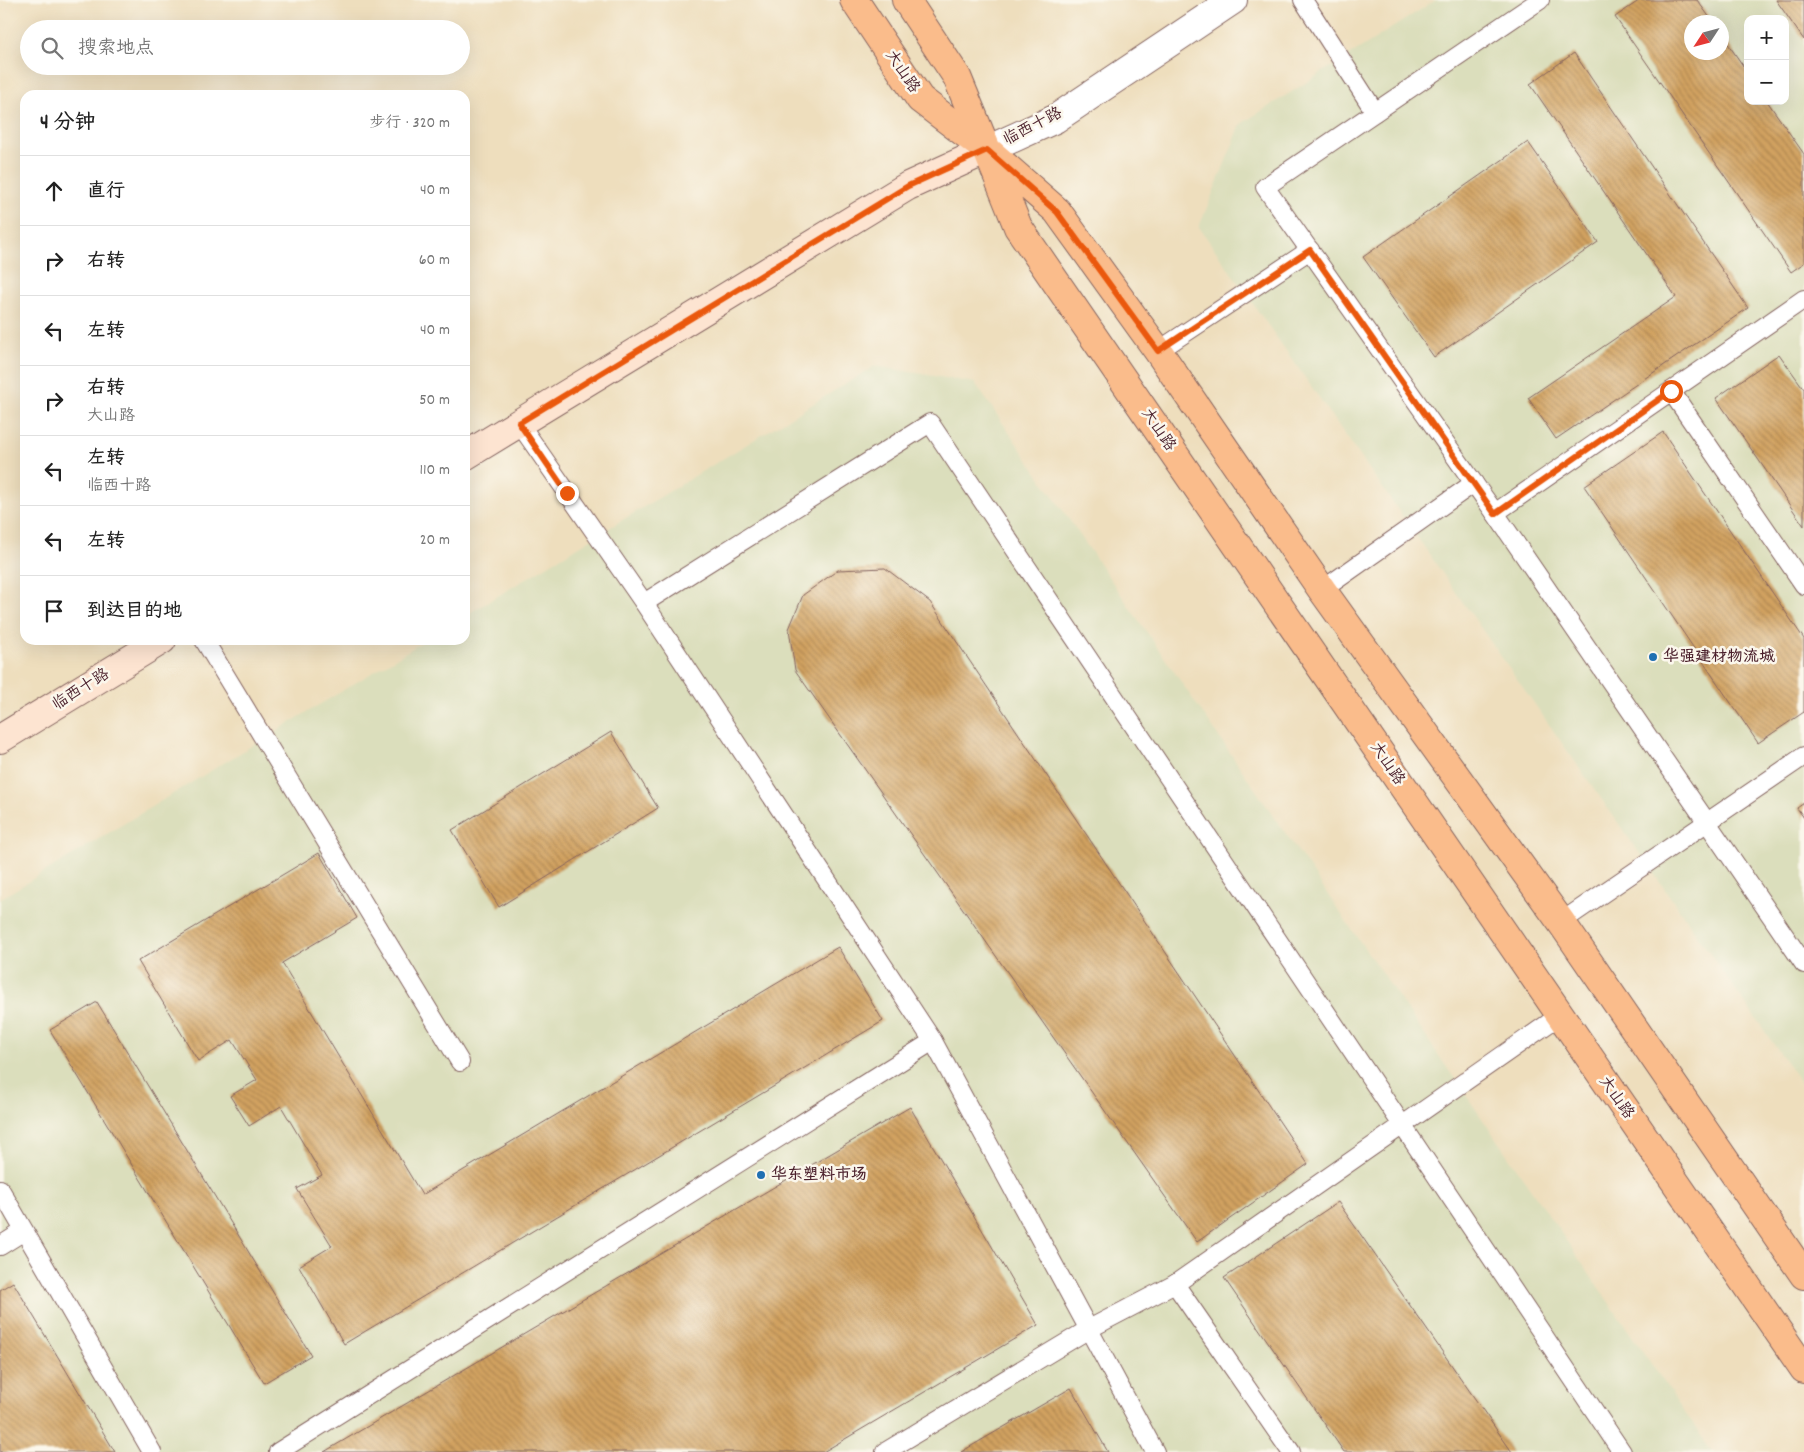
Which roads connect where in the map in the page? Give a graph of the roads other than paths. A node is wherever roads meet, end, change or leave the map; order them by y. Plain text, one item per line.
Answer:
1 (854, 0) edge
2 (906, 0) edge
3 (1233, 0) edge
4 (1302, 0) edge
5 (1540, 0) edge
6 (1375, 112) junction
7 (987, 150) junction
8 (1310, 250) junction
9 (1804, 299) edge
10 (1158, 351) junction
11 (1671, 391) junction
12 (519, 423) junction
13 (470, 453) edge
14 (1474, 484) junction
15 (1495, 514) junction
16 (1804, 585) edge
17 (1322, 590) junction
18 (644, 603) junction
19 (154, 645) edge
20 (207, 645) edge
21 (0, 740) edge
22 (1804, 756) edge
23 (1707, 823) junction
24 (1561, 922) junction
25 (1804, 964) edge
26 (1560, 1016) junction
27 (933, 1041) junction
28 (460, 1062) dead end
29 (1403, 1126) junction
30 (0, 1189) edge
31 (24, 1231) junction
32 (0, 1246) edge
33 (1804, 1275) edge
34 (1175, 1284) junction
35 (1089, 1329) junction
36 (1804, 1369) edge
37 (152, 1452) edge
38 (278, 1452) edge
39 (885, 1452) edge
40 (1155, 1452) edge
41 (1291, 1452) edge
42 (1622, 1452) edge

1 - 7 main road, 大山路
2 - 7 main road, 大山路
3 - 7 street, 临西十路
4 - 6 lane
5 - 6 lane
6 - 8 lane
7 - 10 main road, 大山路
7 - 12 main road, 临西十路
7 - 26 main road, 大山路
8 - 10 lane
8 - 14 lane
9 - 11 lane
10 - 17 main road, 大山路
11 - 15 lane
11 - 16 lane
12 - 13 main road, 临西十路
12 - 18 lane
14 - 15 lane
14 - 17 lane
15 - 23 lane
17 - 24 main road, 大山路
18 - 27 lane
18 - 29 lane
19 - 21 main road, 临西十路
20 - 28 lane
22 - 23 lane
23 - 24 lane
23 - 25 lane
24 - 33 main road, 大山路
26 - 29 lane
26 - 36 main road, 大山路
27 - 35 lane
27 - 38 lane
29 - 34 lane
29 - 42 lane
30 - 31 lane
31 - 32 lane
31 - 37 lane
34 - 35 lane
34 - 41 lane
35 - 39 lane
35 - 40 lane

